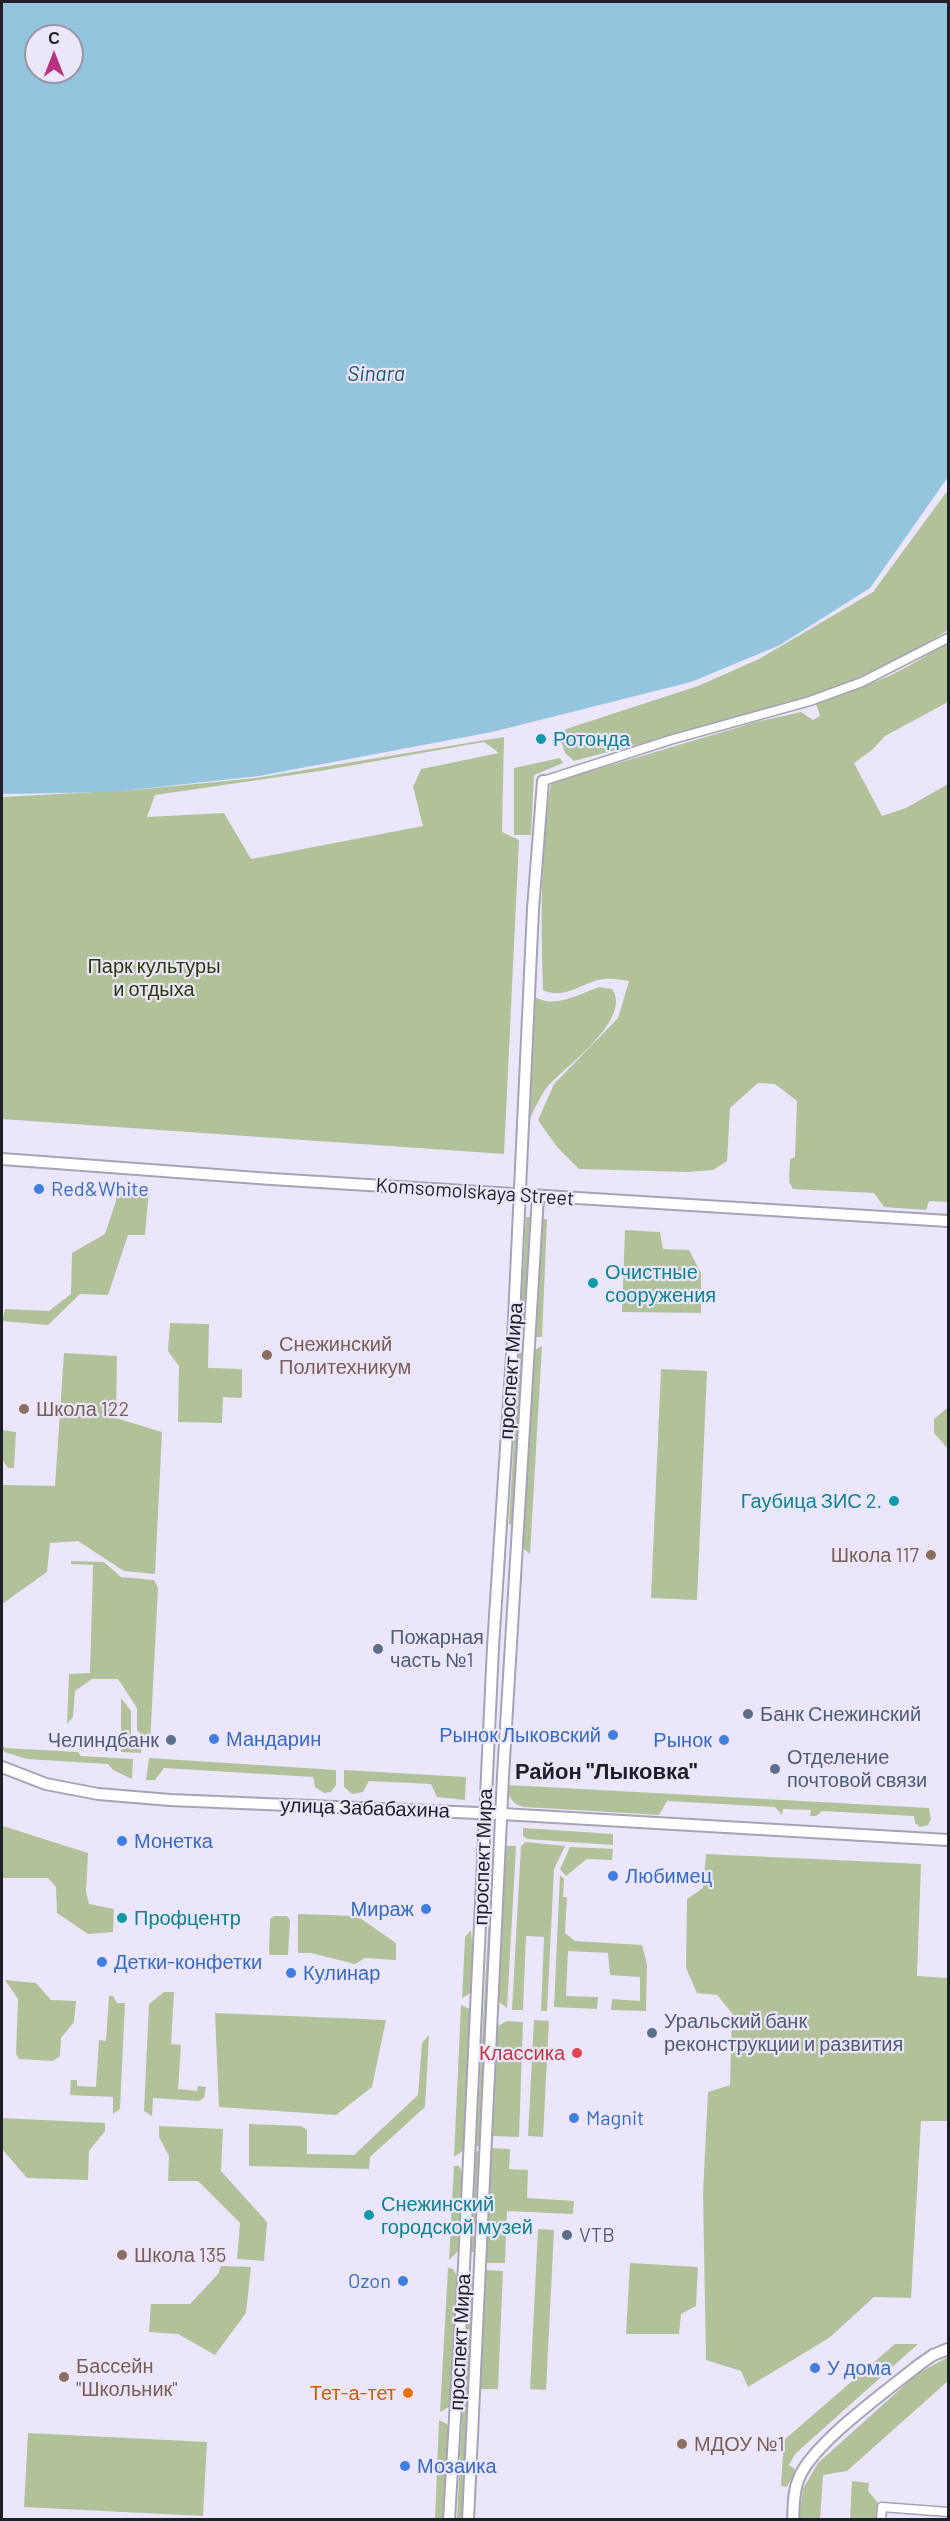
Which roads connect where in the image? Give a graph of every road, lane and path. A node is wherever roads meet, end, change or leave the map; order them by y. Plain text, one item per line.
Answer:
1 (948, 638) edge
2 (543, 781) joint
3 (2, 1159) edge
4 (521, 1194) junction
5 (538, 1196) junction
6 (948, 1221) edge
7 (513, 1340) junction
8 (529, 1341) junction
9 (499, 1532) junction
10 (518, 1533) junction
11 (493, 1647) junction
12 (511, 1648) junction
13 (2, 1767) edge
14 (484, 1813) junction
15 (502, 1814) junction
16 (948, 1840) edge
17 (464, 2266) junction
18 (480, 2266) junction
19 (948, 2349) edge
20 (948, 2512) edge
21 (449, 2520) edge
22 (468, 2520) edge
23 (794, 2520) edge
24 (881, 2520) edge

1 - 2 street
2 - 4 street, проспект Мира
3 - 4 street, Komsomolskaya Street
4 - 5 street, Komsomolskaya Street
4 - 7 street, проспект Мира
5 - 6 street, Komsomolskaya Street
5 - 8 street, проспект Мира
7 - 8 street
7 - 9 street, проспект Мира
8 - 10 street, проспект Мира
9 - 10 street
9 - 11 street, проспект Мира
10 - 12 street, проспект Мира
11 - 12 street
11 - 14 street, проспект Мира
12 - 15 street, проспект Мира
13 - 14 street, улица Забабахина
14 - 15 street, улица Забабахина
14 - 17 street, проспект Мира
15 - 16 street, улица Забабахина
15 - 18 street, проспект Мира
17 - 18 street
17 - 21 street, проспект Мира
18 - 22 street, проспект Мира
19 - 23 street
20 - 24 street

